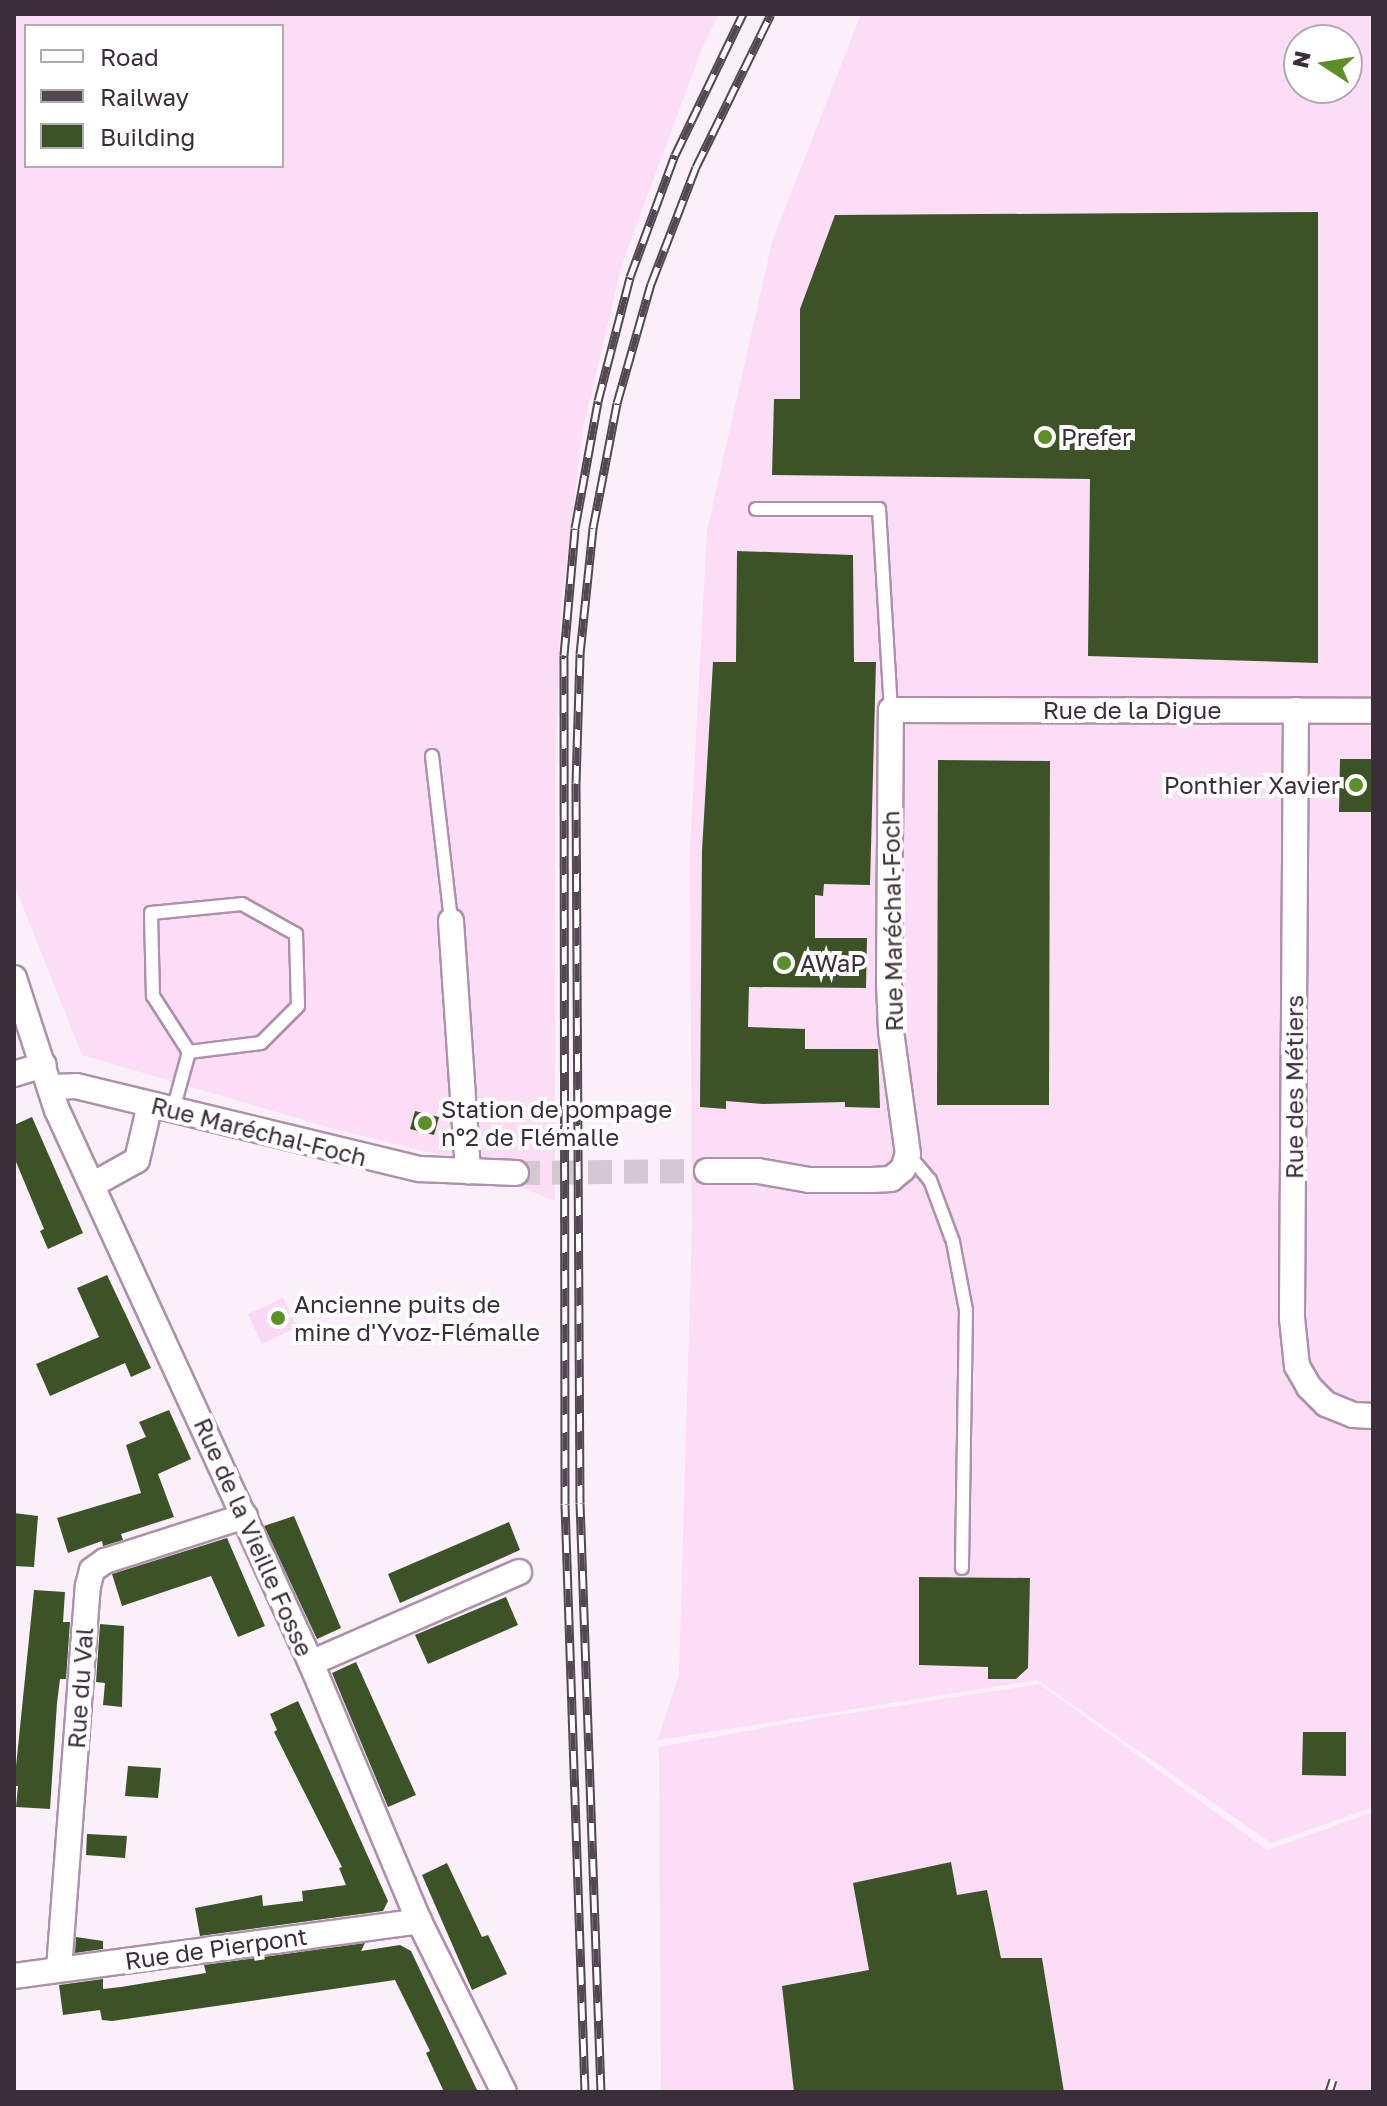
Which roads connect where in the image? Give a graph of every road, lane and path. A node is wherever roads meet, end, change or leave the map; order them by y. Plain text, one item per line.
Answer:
1 (756, 509) dead end
2 (891, 710) junction
3 (1296, 710) junction
4 (1373, 711) edge
5 (432, 756) dead end
6 (451, 921) joint
7 (14, 978) edge
8 (189, 1052) junction
9 (14, 1074) edge
10 (47, 1076) junction
11 (162, 1107) junction
12 (908, 1154) junction
13 (468, 1171) junction
14 (707, 1171) tunnel mouth
15 (516, 1173) tunnel mouth
16 (92, 1185) junction
17 (1373, 1416) edge
18 (245, 1516) junction
19 (962, 1568) dead end
20 (519, 1572) dead end
21 (311, 1663) junction
22 (419, 1921) junction
23 (59, 1969) junction
24 (14, 1976) edge
25 (504, 2092) edge

1 - 2 lane
2 - 3 street, Rue de la Digue
2 - 12 street, Rue Maréchal-Foch
3 - 4 street, Rue de la Digue
3 - 17 street, Rue des Métiers
5 - 6 lane
6 - 13 street
7 - 10 street, Rue de la Vieille Fosse
8 - 8 lane
8 - 11 lane
9 - 10 street
10 - 11 street, Rue Maréchal-Foch
10 - 16 street, Rue de la Vieille Fosse
11 - 13 street, Rue Maréchal-Foch
11 - 16 street
12 - 14 street
12 - 19 lane
13 - 15 street, Rue Maréchal-Foch
16 - 18 street, Rue de la Vieille Fosse
18 - 21 street, Rue de la Vieille Fosse
18 - 23 street, Rue du Val
20 - 21 street
21 - 22 street, Rue de la Vieille Fosse
22 - 23 street, Rue de Pierpont
22 - 25 street, Rue de la Vieille Fosse
23 - 24 street, Rue de Pierpont

